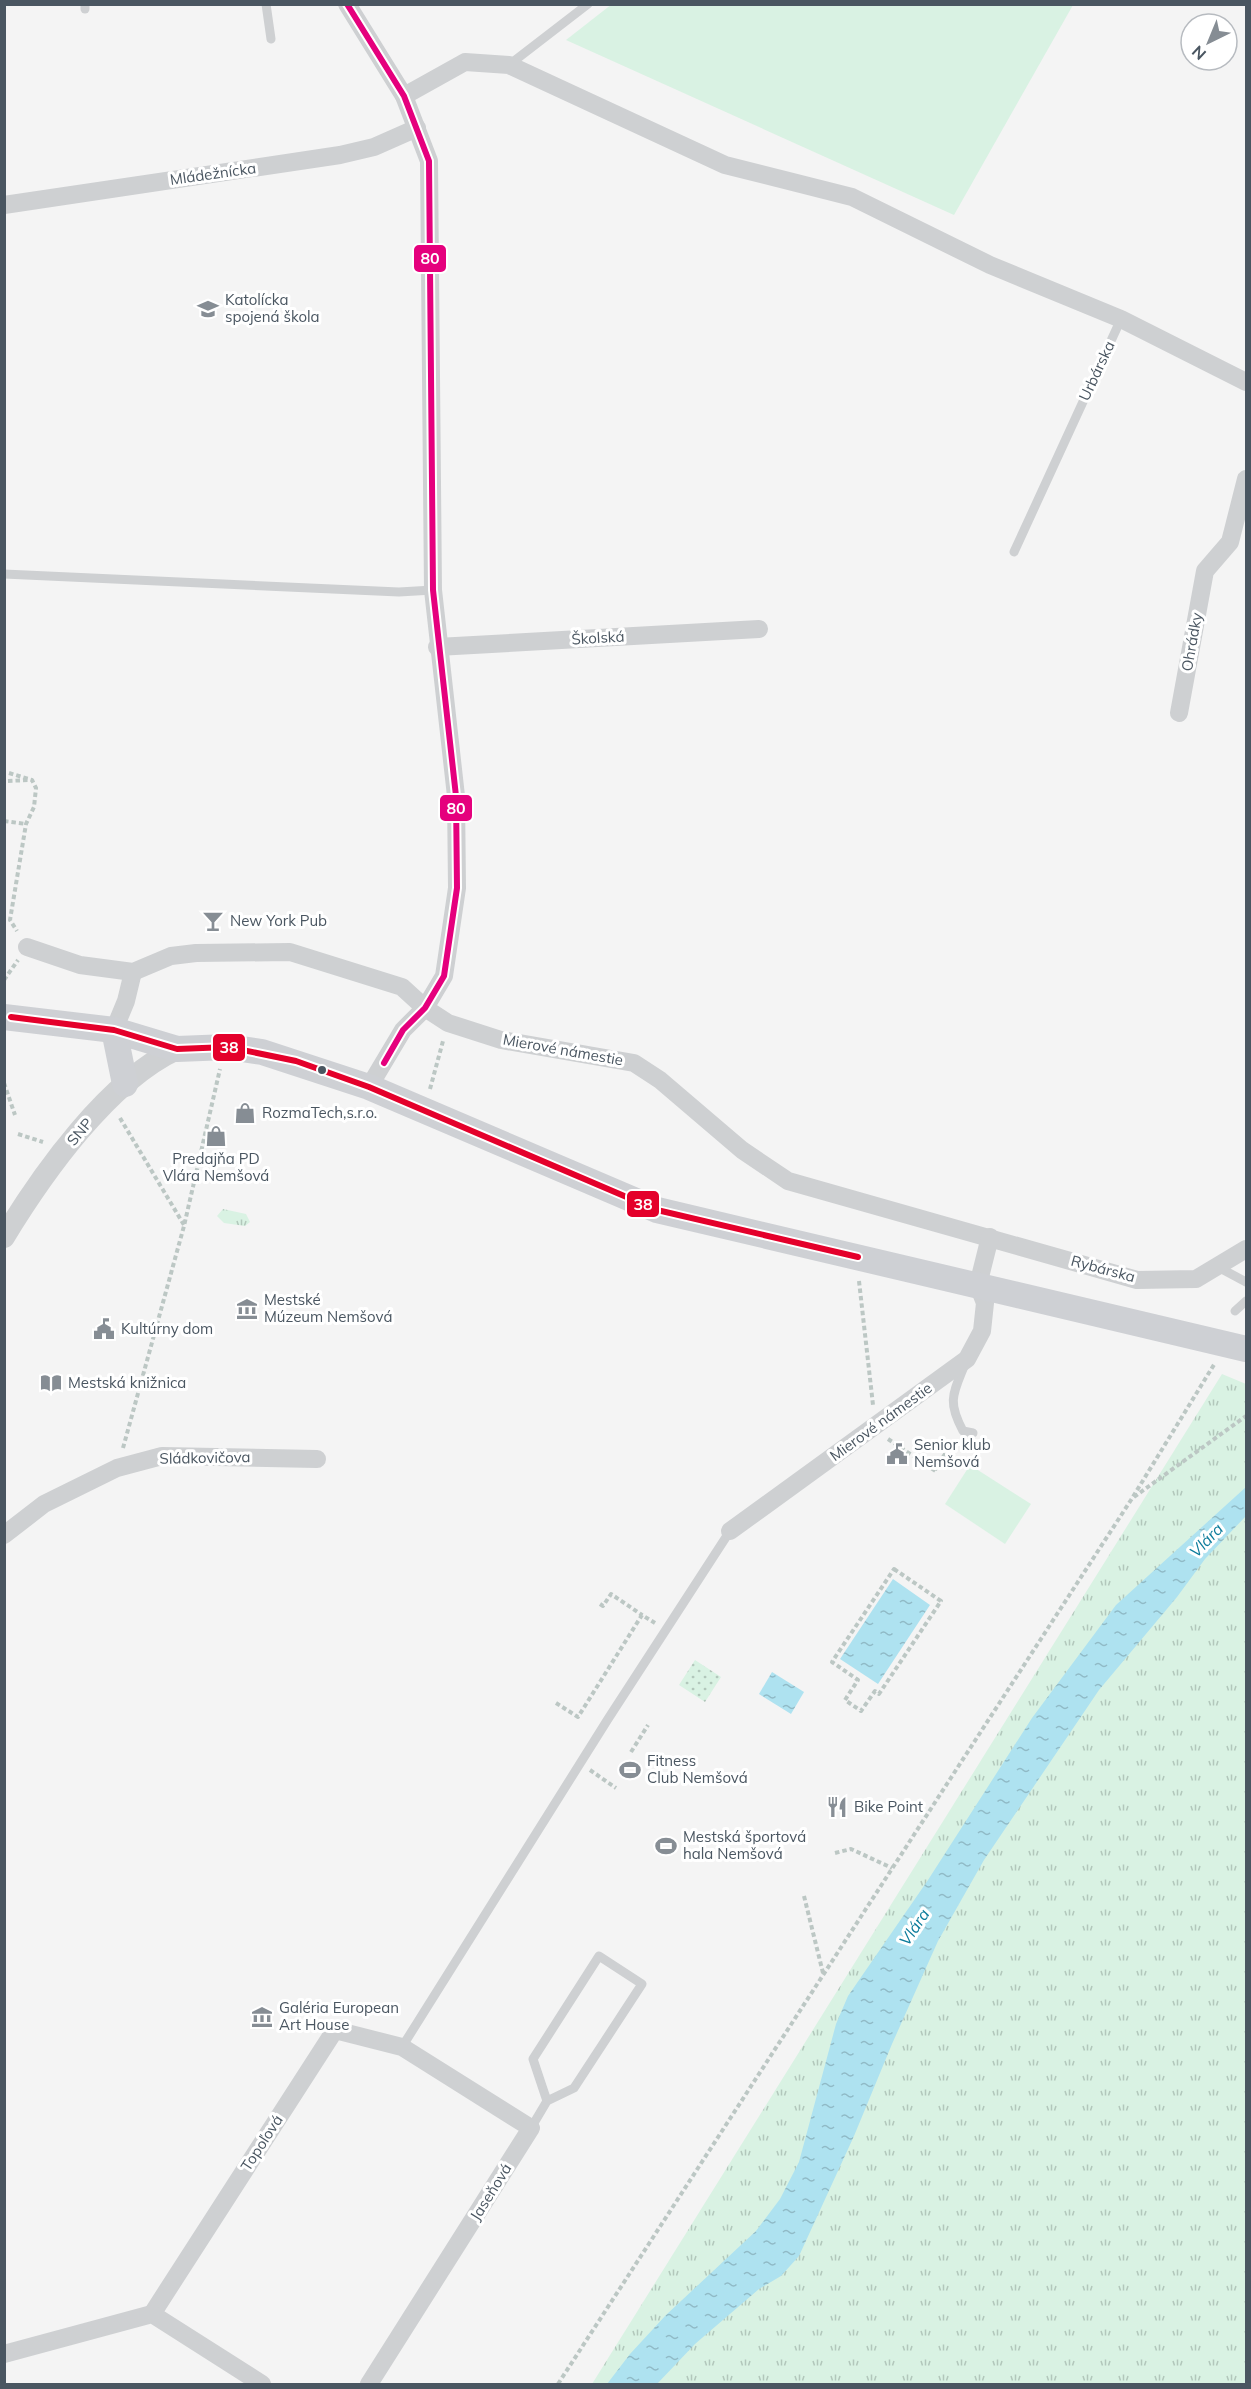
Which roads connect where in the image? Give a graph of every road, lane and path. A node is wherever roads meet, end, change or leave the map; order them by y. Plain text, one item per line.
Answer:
1 (266, 4) edge
2 (347, 4) edge
3 (588, 4) edge
4 (271, 39) dead end
5 (509, 65) junction
6 (404, 96) junction
7 (417, 128) junction
8 (4, 205) edge
9 (1121, 319) junction
10 (1246, 382) edge
11 (1246, 479) edge
12 (1014, 552) dead end
13 (4, 574) edge
14 (433, 590) junction
15 (759, 628) dead end
16 (438, 647) junction
17 (1179, 713) dead end
18 (9, 773) dead end
19 (32, 780) junction
20 (8, 781) dead end
21 (4, 821) edge
22 (26, 824) junction
23 (4, 918) edge
24 (27, 947) dead end
25 (140, 969) junction
26 (425, 1008) junction
27 (4, 1017) edge
28 (448, 1023) junction
29 (114, 1030) junction
30 (177, 1049) junction
31 (220, 1068) dead end
32 (4, 1083) edge
33 (125, 1084) junction
34 (369, 1087) junction
35 (427, 1096) dead end
36 (117, 1113) dead end
37 (15, 1115) dead end
38 (18, 1134) dead end
39 (45, 1143) dead end
40 (184, 1226) junction
41 (4, 1237) edge
42 (990, 1237) junction
43 (1246, 1249) edge
44 (1218, 1267) junction
45 (858, 1271) dead end
46 (1246, 1282) edge
47 (978, 1285) junction
48 (1246, 1301) edge
49 (1235, 1311) dead end
50 (1231, 1351) edge
51 (967, 1359) junction
52 (1246, 1416) edge
53 (874, 1428) junction
54 (961, 1428) junction
55 (973, 1433) dead end
56 (317, 1459) dead end
57 (117, 1468) junction
58 (1131, 1500) junction
59 (730, 1531) joint
60 (4, 1535) edge
61 (600, 1604) dead end
62 (642, 1615) junction
63 (665, 1630) junction
64 (879, 1694) joint
65 (556, 1702) dead end
66 (648, 1725) dead end
67 (630, 1752) dead end
68 (580, 1763) junction
69 (616, 1788) dead end
70 (835, 1853) dead end
71 (892, 1868) junction
72 (804, 1896) dead end
73 (823, 1974) junction
74 (402, 2047) junction
75 (547, 2101) junction
76 (531, 2128) junction
77 (152, 2314) junction
78 (4, 2354) edge
79 (234, 2378) edge
80 (262, 2385) edge
81 (369, 2385) edge
82 (558, 2385) edge

1 - 4 lane
2 - 6 street
3 - 5 lane
5 - 6 street
5 - 9 street
6 - 7 street
7 - 8 street, Mládežnícka
7 - 14 street
9 - 10 street
9 - 12 lane, Urbárska
11 - 17 street, Ohrádky
13 - 14 lane
14 - 16 street
15 - 16 street, Školská
16 - 26 street
18 - 19 path
19 - 20 path
19 - 22 path
21 - 22 path
22 - 23 path
24 - 25 street, Mierové námestie
25 - 26 street, Mierové námestie
25 - 29 street
26 - 28 street, Mierové námestie
26 - 34 street
27 - 29 main road
28 - 35 path
28 - 42 street, Mierové námestie
29 - 30 main road
29 - 33 main road
30 - 33 street, SNP
30 - 34 main road
31 - 40 path
32 - 37 path
33 - 41 street, SNP
34 - 47 main road
36 - 40 path
38 - 39 path
40 - 57 path
42 - 44 street, Rybárska
42 - 47 street, Mierové námestie
43 - 44 street, Rybárska
44 - 46 lane
45 - 53 path
47 - 50 main road
47 - 51 street, Mierové námestie
48 - 49 lane
50 - 58 path
51 - 53 street, Mierové námestie
51 - 54 lane
52 - 58 path
53 - 54 path
53 - 59 street, Mierové námestie
54 - 55 lane
56 - 57 street, Sládkovičova
57 - 60 street, Sládkovičova
58 - 71 path
59 - 63 lane
61 - 62 path
62 - 63 path
62 - 65 path
63 - 68 lane
64 - 64 path
66 - 67 path
68 - 69 path
68 - 74 lane
70 - 71 path
71 - 73 path
72 - 73 path
73 - 82 path
74 - 76 street
74 - 77 street, Topoľová
75 - 75 lane
75 - 76 lane
76 - 81 street, Jaseňová
77 - 78 street
77 - 79 street
79 - 80 street

